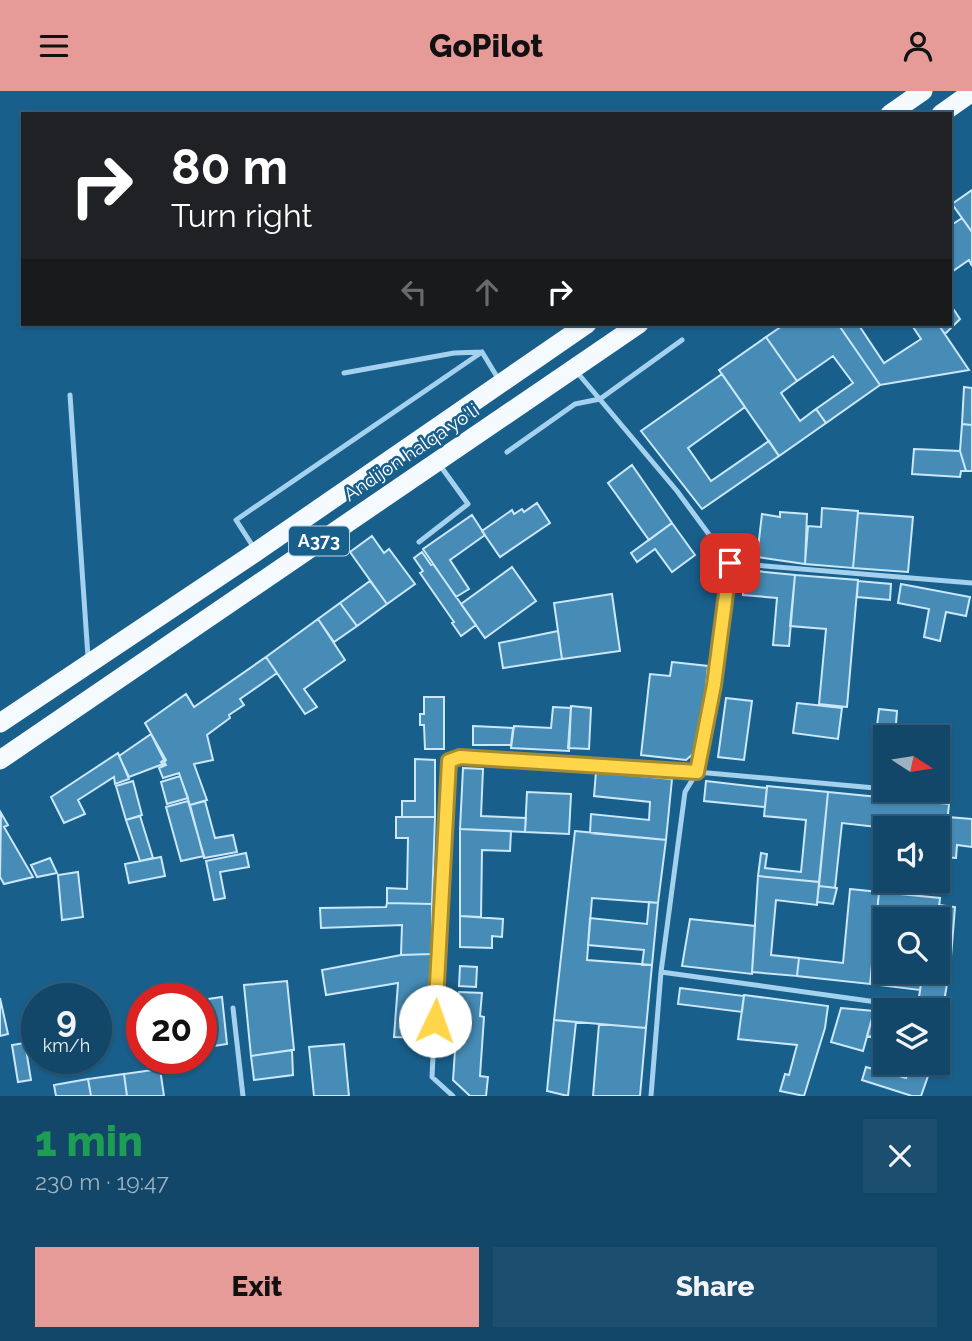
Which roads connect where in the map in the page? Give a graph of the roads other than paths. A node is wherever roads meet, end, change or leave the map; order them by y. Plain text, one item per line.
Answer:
1 (923, 91) edge
2 (972, 92) edge
3 (893, 112) edge
4 (944, 112) edge
5 (584, 326) edge
6 (636, 326) edge
7 (682, 340) dead end
8 (482, 352) junction
9 (574, 368) junction
10 (344, 373) dead end
11 (501, 383) junction
12 (71, 395) dead end
13 (600, 399) junction
14 (507, 451) dead end
15 (437, 461) junction
16 (419, 542) dead end
17 (256, 551) junction
18 (730, 563) junction
19 (972, 583) edge
20 (89, 662) junction
21 (0, 723) edge
22 (0, 760) edge
23 (697, 772) junction
24 (873, 788) edge
25 (661, 972) junction
26 (873, 1002) edge
27 (233, 1008) dead end
28 (445, 1093) edge
29 (243, 1096) edge
30 (453, 1096) edge
31 (651, 1096) edge

1 - 3 highway
2 - 4 highway
5 - 11 highway, Andijon halqa yo‘li / A373
6 - 9 highway, Andijon halqa yo‘li / A373
7 - 13 lane
8 - 10 lane
8 - 11 lane
8 - 17 lane
9 - 13 lane
9 - 15 highway, Andijon halqa yo‘li / A373
11 - 17 highway, Andijon halqa yo‘li / A373
12 - 20 lane
13 - 14 lane
13 - 18 lane
15 - 16 lane
15 - 22 highway, Andijon halqa yo‘li / A373
17 - 20 highway, Andijon halqa yo‘li / A373
18 - 19 lane
18 - 23 lane
20 - 21 highway, Andijon halqa yo‘li / A373
23 - 24 lane
23 - 25 lane
23 - 28 lane
25 - 26 lane
25 - 31 lane
27 - 29 lane
28 - 30 lane

